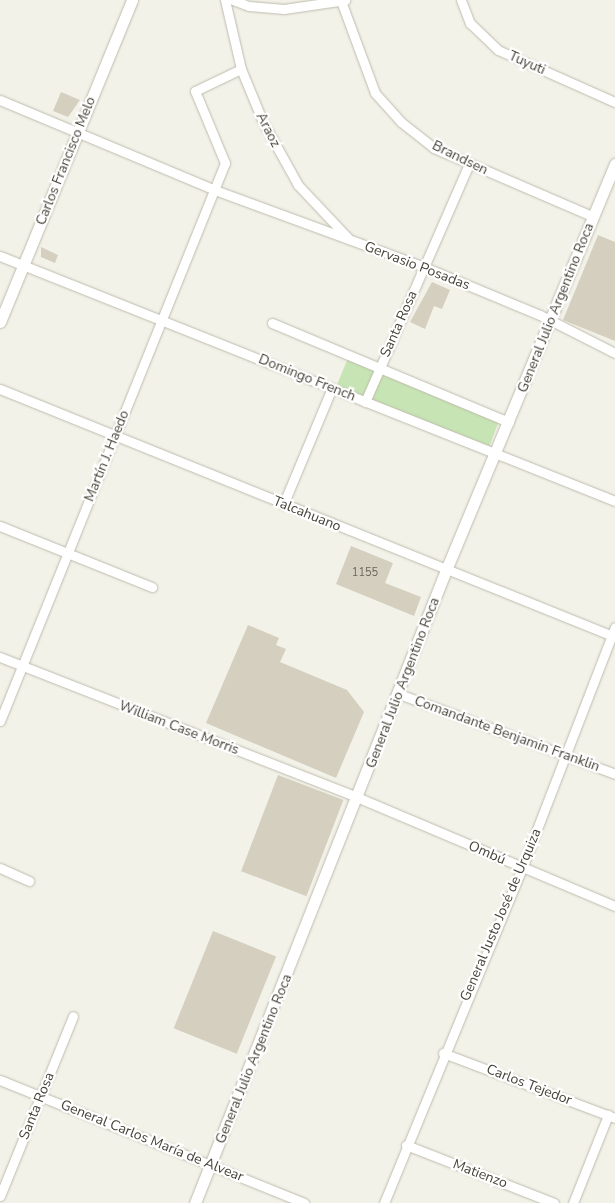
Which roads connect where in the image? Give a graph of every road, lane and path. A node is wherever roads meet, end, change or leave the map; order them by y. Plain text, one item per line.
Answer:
1 (225, 0) edge
2 (233, 0) edge
3 (461, 0) edge
4 (129, 1) edge
5 (344, 1) edge
6 (241, 69) junction
7 (0, 100) edge
8 (615, 102) edge
9 (77, 133) junction
10 (468, 164) junction
11 (615, 164) edge
12 (215, 190) junction
13 (594, 217) junction
14 (350, 240) junction
15 (0, 256) edge
16 (24, 265) junction
17 (424, 267) junction
18 (163, 320) junction
19 (0, 322) edge
20 (551, 322) junction
21 (272, 323) dead end
22 (615, 353) edge
23 (380, 368) junction
24 (332, 388) junction
25 (0, 389) edge
26 (365, 402) junction
27 (509, 422) junction
28 (114, 437) junction
29 (494, 456) junction
30 (615, 501) edge
31 (283, 505) junction
32 (0, 526) edge
33 (68, 553) junction
34 (446, 570) junction
35 (152, 587) dead end
36 (615, 627) edge
37 (613, 637) edge
38 (0, 657) edge
39 (22, 666) junction
40 (399, 694) junction
41 (0, 721) edge
42 (565, 753) junction
43 (615, 774) edge
44 (359, 798) junction
45 (0, 868) edge
46 (522, 868) junction
47 (29, 881) dead end
48 (615, 906) edge
49 (73, 1016) dead end
50 (443, 1053) junction
51 (0, 1080) edge
52 (41, 1096) junction
53 (612, 1117) edge
54 (406, 1145) junction
55 (211, 1165) junction
56 (0, 1196) edge
57 (195, 1203) edge
58 (304, 1203) edge
59 (384, 1203) edge
60 (554, 1203) edge
61 (573, 1203) edge

1 - 6 street, Araoz
2 - 5 street
3 - 8 street, Tuyuti
4 - 9 street, Carlos Francisco Melo
5 - 10 street, Brandsen
6 - 12 street
6 - 14 street, Araoz
7 - 9 street, Gervasio Posadas
9 - 12 street, Gervasio Posadas
9 - 16 street, Carlos Francisco Melo
10 - 13 street, Brandsen
10 - 17 street, Santa Rosa
11 - 13 street, General Julio Argentino Roca
12 - 14 street, Gervasio Posadas
12 - 18 street, Martín J. Haedo
13 - 20 street, General Julio Argentino Roca
14 - 17 street, Gervasio Posadas
15 - 16 street, Domingo French
16 - 18 street, Domingo French
16 - 19 street, Carlos Francisco Melo
17 - 20 street, Gervasio Posadas
17 - 23 street, Santa Rosa
18 - 24 street, Domingo French
18 - 28 street, Martín J. Haedo
20 - 22 street, Gervasio Posadas
20 - 27 street, General Julio Argentino Roca
21 - 23 street
23 - 26 street, Santa Rosa
23 - 27 street
24 - 26 street, Domingo French
24 - 31 street
25 - 28 street, Talcahuano
26 - 29 street, Domingo French
27 - 29 street, General Julio Argentino Roca
28 - 31 street, Talcahuano
28 - 33 street, Martín J. Haedo
29 - 30 street, Domingo French
29 - 34 street, General Julio Argentino Roca
31 - 34 street, Talcahuano
32 - 33 street
33 - 35 street
33 - 39 street, Martín J. Haedo
34 - 37 street, Talcahuano
34 - 40 street, General Julio Argentino Roca
36 - 37 street, General Justo José de Urquiza
37 - 42 street, General Justo José de Urquiza
38 - 39 street, William Case Morris
39 - 41 street, Martín J. Haedo
39 - 44 street, William Case Morris
40 - 42 street, Comandante Benjamin Franklin
40 - 44 street, General Julio Argentino Roca
42 - 43 street, Comandante Benjamin Franklin
42 - 46 street, General Justo José de Urquiza
44 - 46 street, Ombú
44 - 55 street, General Julio Argentino Roca
45 - 47 street
46 - 48 street, Ombú
46 - 50 street, General Justo José de Urquiza
49 - 52 street, Santa Rosa
50 - 53 street, Carlos Tejedor
50 - 54 street, General Justo José de Urquiza
51 - 52 street, General Carlos María de Alvear
52 - 55 street, General Carlos María de Alvear
52 - 56 street, Santa Rosa
53 - 61 street
54 - 59 street, General Justo José de Urquiza
54 - 60 street, Matienzo
55 - 57 street, General Julio Argentino Roca
55 - 58 street, General Carlos María de Alvear

